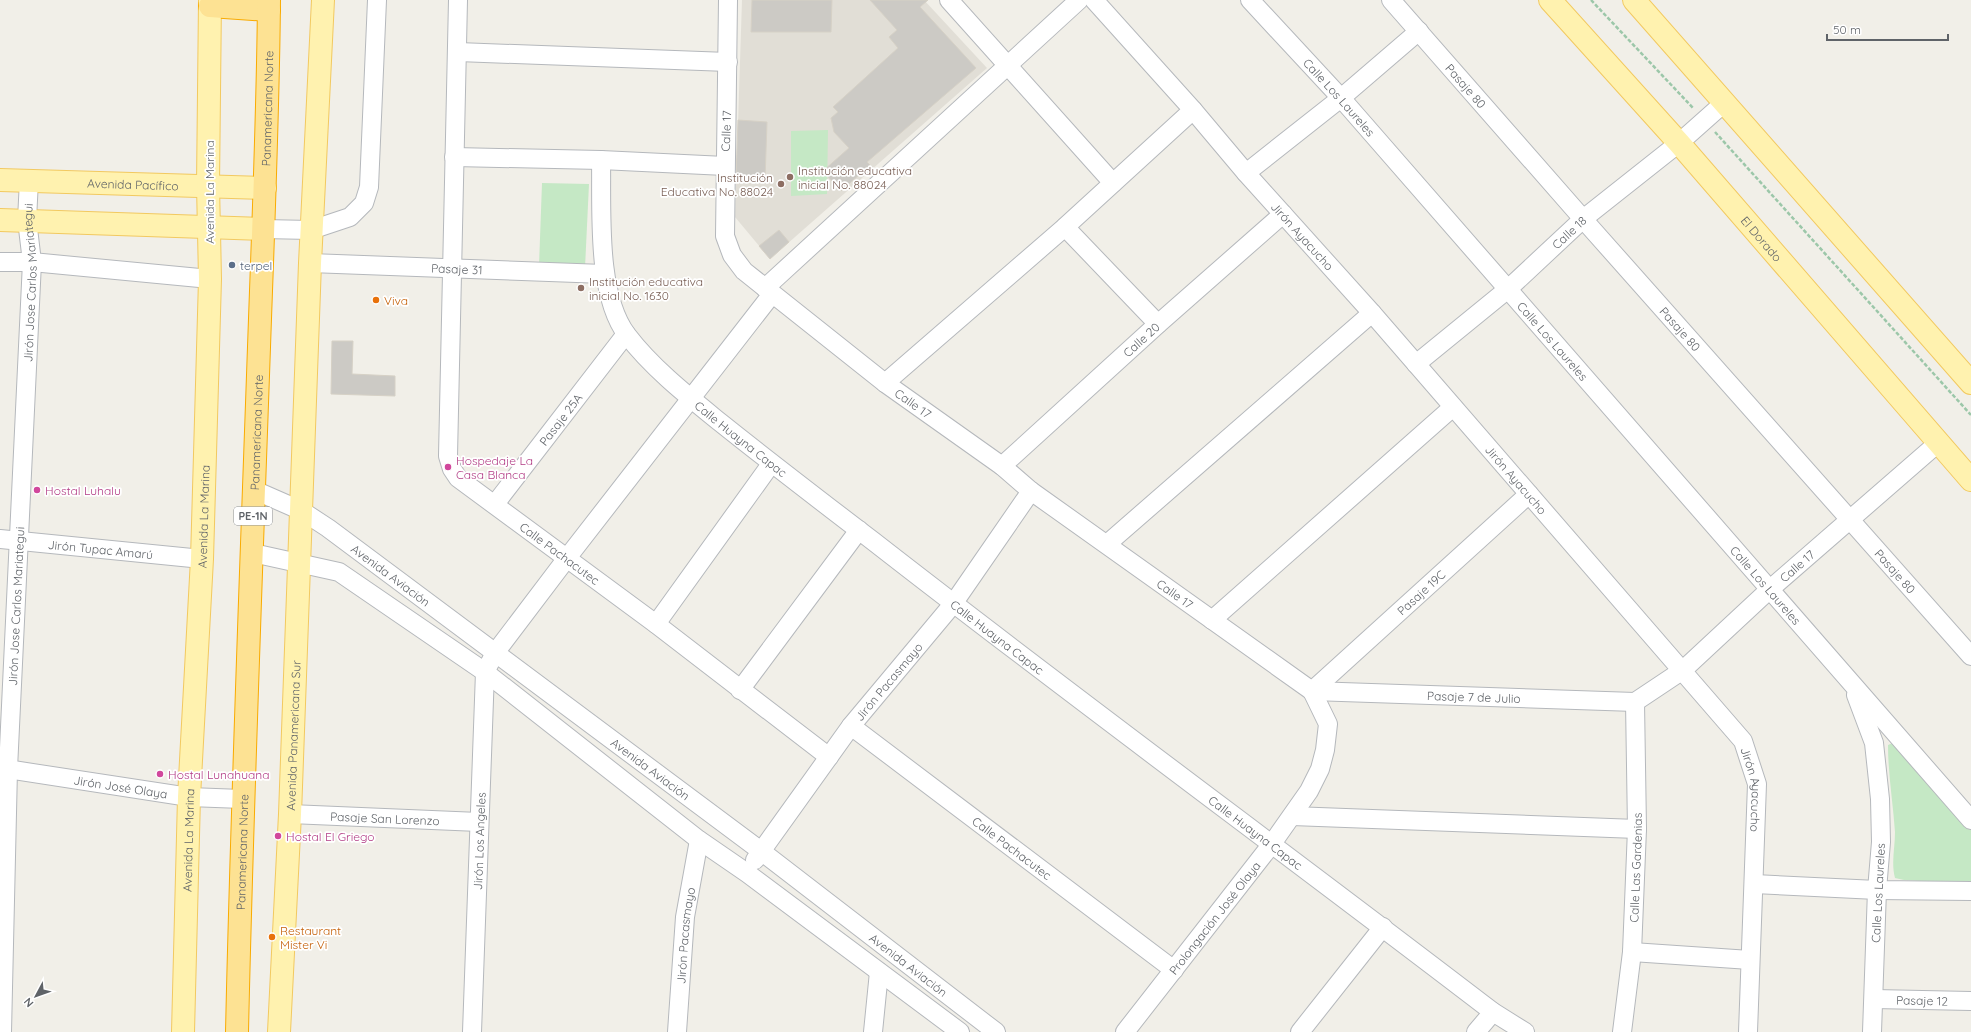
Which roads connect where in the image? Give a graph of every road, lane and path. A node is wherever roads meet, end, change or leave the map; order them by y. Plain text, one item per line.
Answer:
1 (324, 0) edge
2 (377, 0) edge
3 (458, 0) edge
4 (728, 0) edge
5 (949, 0) edge
6 (1079, 0) edge
7 (1094, 0) edge
8 (1250, 0) edge
9 (1391, 0) edge
10 (1550, 0) edge
11 (1591, 0) edge
12 (1634, 0) edge
13 (210, 3) edge
14 (269, 5) edge
15 (1419, 31) junction
16 (458, 52) junction
17 (728, 62) junction
18 (1007, 66) junction
19 (1340, 98) junction
20 (1724, 103) junction
21 (1193, 110) junction
22 (1704, 120) junction
23 (1680, 144) junction
24 (454, 157) junction
25 (601, 160) junction
26 (725, 166) junction
27 (1246, 173) junction
28 (0, 180) edge
29 (29, 180) junction
30 (1113, 183) junction
31 (208, 185) junction
32 (265, 188) junction
33 (1283, 214) junction
34 (1583, 219) junction
35 (0, 220) edge
36 (27, 220) junction
37 (209, 227) junction
38 (1066, 227) junction
39 (263, 229) junction
40 (311, 230) junction
41 (0, 262) edge
42 (32, 262) junction
43 (310, 263) junction
44 (451, 269) junction
45 (604, 274) junction
46 (210, 280) junction
47 (1508, 289) junction
48 (768, 291) junction
49 (1372, 313) junction
50 (1158, 324) junction
51 (626, 334) junction
52 (1416, 364) junction
53 (885, 383) junction
54 (1971, 383) edge
55 (691, 399) junction
56 (1453, 407) junction
57 (1971, 415) edge
58 (1938, 443) junction
59 (772, 464) junction
60 (1002, 466) junction
61 (1971, 480) edge
62 (254, 490) junction
63 (1031, 491) junction
64 (1529, 494) junction
65 (495, 504) junction
66 (302, 511) junction
67 (1849, 519) junction
68 (859, 530) junction
69 (9, 541) edge
70 (1107, 544) junction
71 (253, 553) junction
72 (202, 558) junction
73 (567, 558) junction
74 (298, 563) junction
75 (1769, 590) junction
76 (953, 604) junction
77 (1212, 620) junction
78 (656, 624) junction
79 (495, 653) junction
80 (1971, 656) edge
81 (1683, 670) junction
82 (484, 672) junction
83 (1852, 685) junction
84 (740, 690) junction
85 (1312, 690) junction
86 (1635, 702) junction
87 (851, 726) junction
88 (829, 757) junction
89 (4, 769) edge
90 (189, 797) junction
91 (242, 799) junction
92 (290, 814) junction
93 (1292, 816) junction
94 (1971, 820) edge
95 (479, 822) junction
96 (1637, 829) junction
97 (699, 840) junction
98 (1271, 845) junction
99 (761, 851) junction
100 (748, 873) junction
101 (1754, 884) junction
102 (1877, 890) junction
103 (1971, 891) edge
104 (1383, 927) junction
105 (1632, 952) junction
106 (1750, 960) junction
107 (1174, 970) junction
108 (879, 972) junction
109 (1874, 1000) junction
110 (1971, 1002) edge
111 (1493, 1012) junction
112 (2, 1032) edge
113 (183, 1032) edge
114 (237, 1032) edge
115 (279, 1032) edge
116 (472, 1032) edge
117 (677, 1032) edge
118 (873, 1032) edge
119 (960, 1032) edge
120 (996, 1032) edge
121 (1125, 1032) edge
122 (1300, 1032) edge
123 (1476, 1032) edge
124 (1525, 1032) edge
125 (1622, 1032) edge
126 (1748, 1032) edge
127 (1872, 1032) edge

1 - 40 main road, Avenida Panamericana Sur
2 - 40 street
3 - 16 street, Calle Pachacutec
4 - 17 street, Calle 17
5 - 18 street
6 - 18 street, Jirón Los Angeles
7 - 21 street, Jirón Ayacucho
8 - 19 street, Calle Los Laureles
9 - 15 street, Pasaje 80
10 - 23 main road, El Dorado
11 - 22 path
12 - 20 main road
13 - 14 highway
13 - 31 main road, Avenida La Marina
14 - 32 highway, Panamericana Norte / PE-1N
15 - 19 street
15 - 34 street, Pasaje 80
16 - 17 street
16 - 24 street, Calle Pachacutec
17 - 26 street, Calle 17
18 - 30 street
18 - 48 street, Jirón Los Angeles
19 - 27 street
19 - 47 street, Calle Los Laureles
20 - 22 street, Calle 18
20 - 54 main road
21 - 27 street, Jirón Ayacucho
21 - 30 street
22 - 23 street, Calle 18
22 - 57 path
23 - 34 street, Calle 18
23 - 58 main road, El Dorado
24 - 25 street
24 - 44 street, Calle Pachacutec
25 - 26 street
25 - 45 street, Calle Huayna Capac
26 - 48 street, Calle 17
27 - 33 street, Jirón Ayacucho
28 - 29 main road, Avenida Pacífico
29 - 31 main road, Avenida Pacífico
29 - 36 street, Jirón Jose Carlos Mariategui
30 - 38 street
31 - 32 main road, Avenida Pacífico
31 - 37 main road, Avenida La Marina
32 - 39 highway, Panamericana Norte / PE-1N
33 - 49 street, Jirón Ayacucho
33 - 50 street, Calle 20
34 - 47 street, Calle 18
34 - 67 street, Pasaje 80
35 - 36 main road
36 - 37 main road
36 - 42 street, Jirón Jose Carlos Mariategui
37 - 39 main road
37 - 46 main road, Avenida La Marina
38 - 50 street
38 - 53 street
39 - 40 street
39 - 62 highway, Panamericana Norte / PE-1N
40 - 43 main road, Avenida Panamericana Sur
41 - 42 street
42 - 46 street
42 - 69 street, Jirón Jose Carlos Mariategui
43 - 44 street, Pasaje 31
43 - 66 main road, Avenida Panamericana Sur
44 - 45 street, Pasaje 31
44 - 65 street, Calle Pachacutec
45 - 51 street, Calle Huayna Capac
46 - 72 main road, Avenida La Marina
47 - 52 street, Calle 18
47 - 75 street, Calle Los Laureles
48 - 53 street, Calle 17
48 - 55 street, Jirón Los Angeles
49 - 52 street, Jirón Ayacucho
49 - 70 street
50 - 60 street, Calle 20
51 - 55 street, Calle Huayna Capac
51 - 65 street, Pasaje 25A
52 - 56 street, Jirón Ayacucho
53 - 60 street, Calle 17
55 - 59 street, Calle Huayna Capac
55 - 73 street, Jirón Los Angeles
56 - 64 street, Jirón Ayacucho
56 - 77 street
58 - 61 main road, El Dorado
58 - 67 street, Calle 17
59 - 68 street, Calle Huayna Capac
59 - 78 street
60 - 63 street, Calle 17
62 - 66 street, Avenida Aviación
62 - 71 highway, Panamericana Norte / PE-1N
63 - 70 street, Calle 17
63 - 76 street, Jirón Pacasmayo
64 - 81 street, Jirón Ayacucho
64 - 85 street, Pasaje 19C
65 - 73 street, Calle Pachacutec
66 - 74 main road, Avenida Panamericana Sur
66 - 79 street, Avenida Aviación
67 - 75 street, Calle 17
67 - 80 street, Pasaje 80
68 - 76 street, Calle Huayna Capac
68 - 84 street
69 - 72 street, Jirón Tupac Amarú
69 - 89 street, Jirón Jose Carlos Mariategui
70 - 77 street, Calle 17
71 - 74 street, Avenida Aviación
71 - 91 highway, Panamericana Norte / PE-1N
72 - 90 main road, Avenida La Marina
73 - 78 street, Calle Pachacutec
73 - 79 street, Jirón Los Angeles
74 - 82 street, Avenida Aviación
74 - 92 main road, Avenida Panamericana Sur
75 - 81 street, Calle 17
75 - 83 street, Calle Los Laureles
76 - 87 street, Jirón Pacasmayo
76 - 98 street, Calle Huayna Capac
77 - 85 street, Calle 17
78 - 84 street, Calle Pachacutec
79 - 82 street, Jirón Los Angeles
79 - 99 street, Avenida Aviación
81 - 86 street, Calle 17
81 - 101 street, Jirón Ayacucho
82 - 95 street, Jirón Los Angeles
82 - 97 street, Avenida Aviación
83 - 94 street, Calle Los Laureles
83 - 102 street, Calle Los Laureles
84 - 88 street, Calle Pachacutec
85 - 86 street, Pasaje 7 de Julio
85 - 93 street, Prolongación José Olaya
86 - 96 street, Calle Las Gardenias
87 - 88 street, Jirón Pacasmayo
87 - 107 street, Calle Pachacutec
88 - 99 street, Jirón Pacasmayo
89 - 90 street, Jirón José Olaya
89 - 112 street, Jirón Jose Carlos Mariategui
90 - 91 street, Jirón José Olaya
90 - 113 main road, Avenida La Marina
91 - 114 highway, Panamericana Norte / PE-1N
92 - 95 street, Pasaje San Lorenzo
92 - 115 main road, Avenida Panamericana Sur
93 - 96 street
93 - 98 street, Prolongación José Olaya
95 - 116 street, Jirón Los Angeles
96 - 105 street, Calle Las Gardenias
97 - 100 street, Avenida Aviación
97 - 117 street, Jirón Pacasmayo
98 - 104 street, Calle Huayna Capac
98 - 107 street, Prolongación José Olaya
99 - 100 street, Jirón Pacasmayo
99 - 120 street, Avenida Aviación
100 - 108 street, Avenida Aviación
101 - 102 street
101 - 106 street, Jirón Ayacucho
102 - 103 street
102 - 109 street, Calle Los Laureles
104 - 111 street, Calle Huayna Capac
104 - 122 street
105 - 106 street
105 - 125 street, Calle Las Gardenias
106 - 126 street, Jirón Ayacucho
107 - 121 street, Prolongación José Olaya
108 - 118 street
108 - 119 street, Avenida Aviación
109 - 110 street, Pasaje 12
109 - 127 street, Calle Los Laureles
111 - 123 street
111 - 124 street, Calle Huayna Capac

